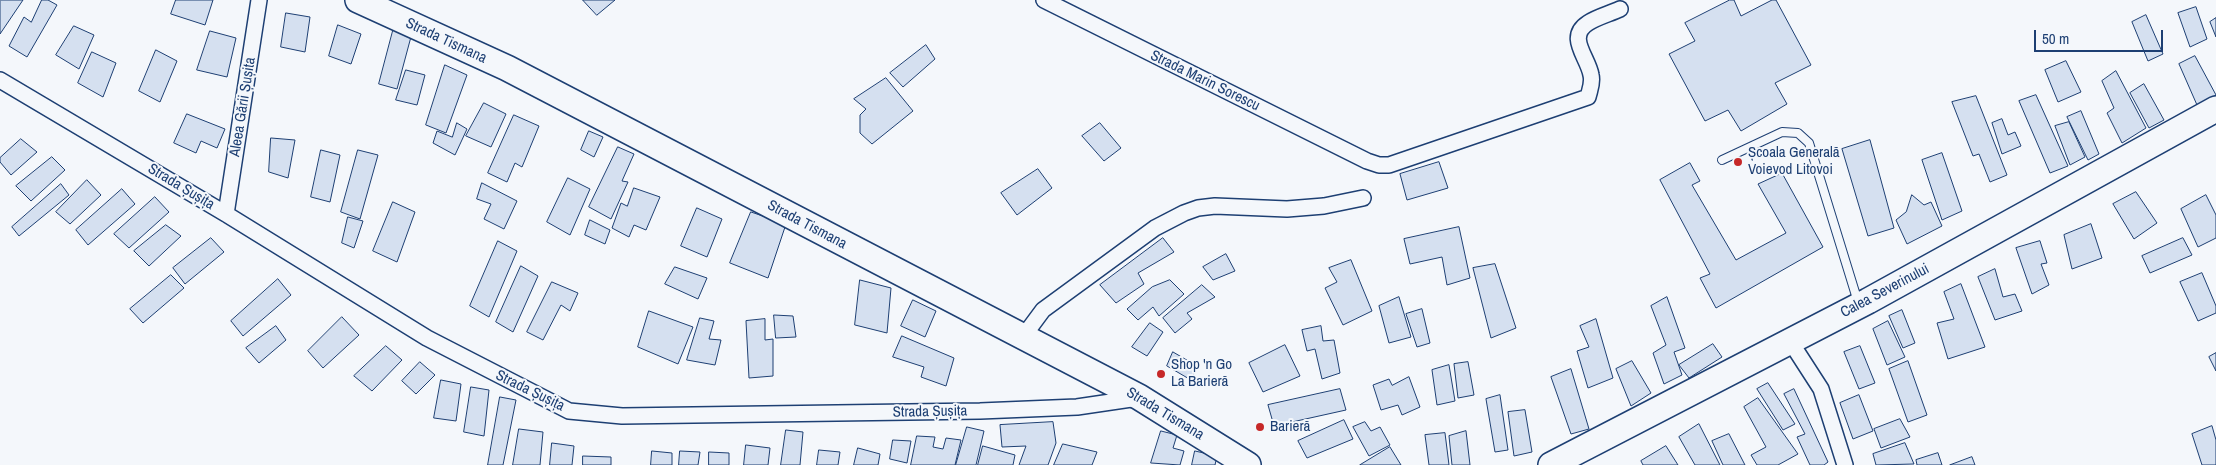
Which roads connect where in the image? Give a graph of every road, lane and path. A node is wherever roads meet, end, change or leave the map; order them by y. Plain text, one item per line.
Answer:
1 (259, 0) edge
2 (358, 0) edge
3 (1044, 0) edge
4 (1620, 9) dead end
5 (0, 80) edge
6 (2216, 109) edge
7 (1722, 160) dead end
8 (1363, 198) dead end
9 (226, 214) junction
10 (1859, 306) junction
11 (1023, 337) junction
12 (1790, 342) junction
13 (1139, 397) junction
14 (1248, 465) edge
15 (1550, 465) edge
16 (1845, 465) edge

1 - 9 street, Aleea Gării Șușita
2 - 11 main road, Strada Tismana
3 - 4 street, Strada Marin Sorescu
5 - 9 street, Strada Șușița
6 - 10 main road, Calea Severinului
7 - 10 lane
8 - 11 street
9 - 13 street, Strada Șușița
10 - 12 main road, Calea Severinului
11 - 13 main road, Strada Tismana
12 - 15 main road, Calea Severinului
12 - 16 street
13 - 14 main road, Strada Tismana

